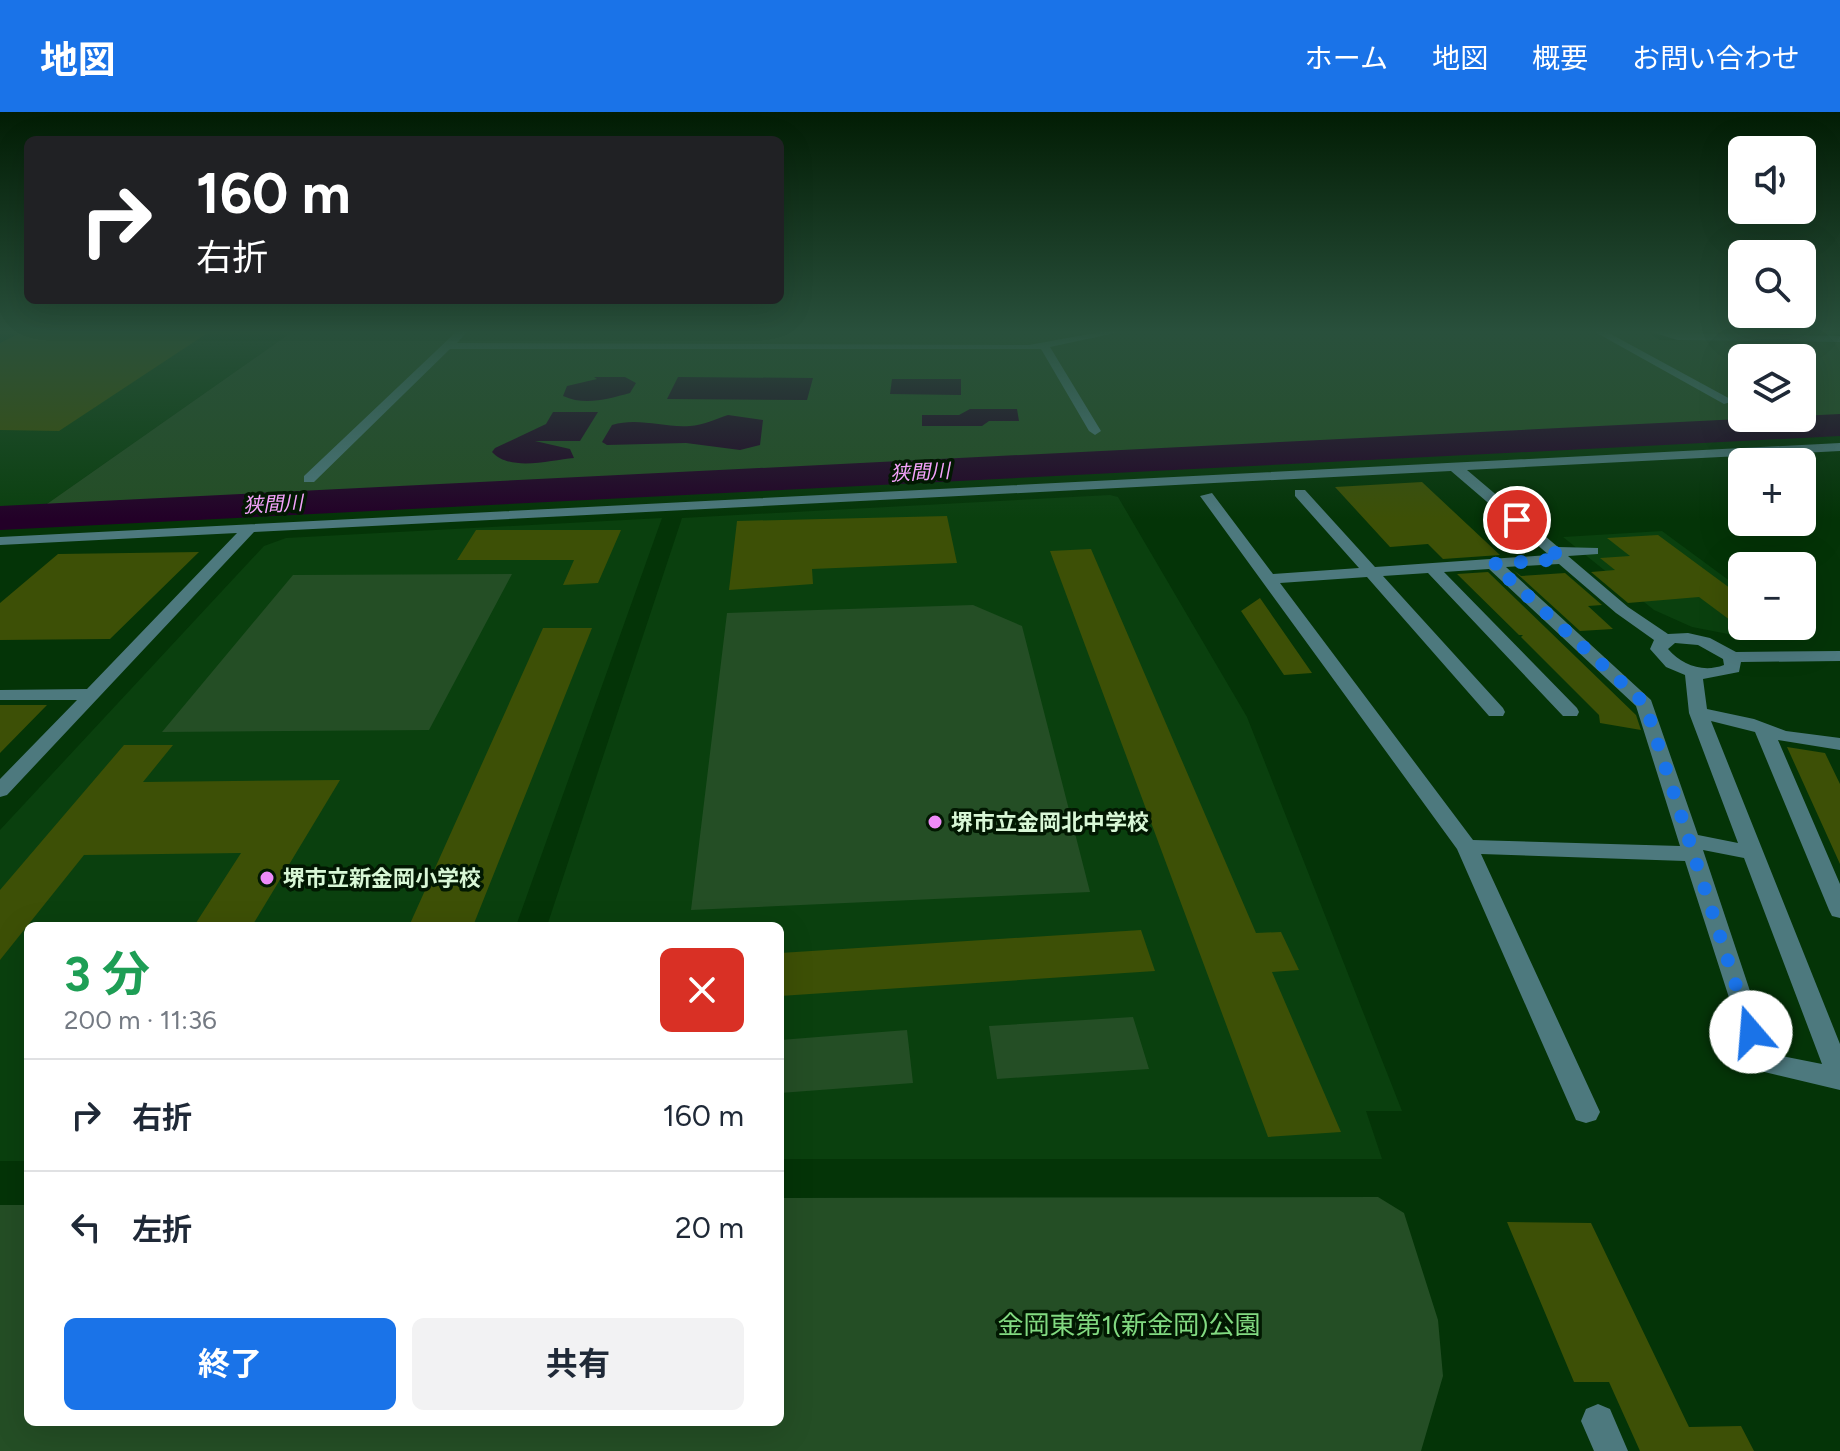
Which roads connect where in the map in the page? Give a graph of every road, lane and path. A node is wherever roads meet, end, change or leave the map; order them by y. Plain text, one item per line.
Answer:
1 (397, 394) edge
2 (1073, 394) edge
3 (1716, 394) edge
4 (1728, 401) dead end
5 (1095, 431) dead end
6 (1840, 447) edge
7 (1455, 467) junction
8 (309, 479) dead end
9 (1300, 493) dead end
10 (1207, 496) dead end
11 (249, 529) junction
12 (0, 541) edge
13 (1593, 551) dead end
14 (1558, 556) junction
15 (1493, 564) junction
16 (1432, 568) junction
17 (1371, 572) junction
18 (1269, 579) junction
19 (1665, 640) junction
20 (1840, 656) edge
21 (1732, 657) junction
22 (1693, 671) junction
23 (95, 694) junction
24 (2, 697) edge
25 (1496, 712) dead end
26 (1570, 712) dead end
27 (1698, 713) junction
28 (1763, 728) junction
29 (1840, 744) edge
30 (0, 791) edge
31 (1467, 847) junction
32 (1692, 847) junction
33 (1752, 853) junction
34 (1840, 910) edge
35 (1832, 1040) edge
36 (1840, 1078) edge
37 (1586, 1112) dead end

1 - 8 street
2 - 5 street
3 - 4 street
6 - 7 street
7 - 11 street
7 - 14 street
9 - 17 street
10 - 18 street
11 - 12 street
11 - 23 street
13 - 14 street
14 - 15 street
14 - 19 street
15 - 16 street
15 - 32 street
16 - 17 street
16 - 26 street
17 - 18 street
17 - 25 street
18 - 31 street
19 - 21 street
19 - 22 street
20 - 21 street
21 - 22 street
22 - 27 street
23 - 24 street
23 - 30 street
27 - 28 street
27 - 33 street
28 - 29 street
28 - 34 street
31 - 32 street
31 - 37 street
32 - 33 street
32 - 36 street
33 - 35 street
35 - 36 street

